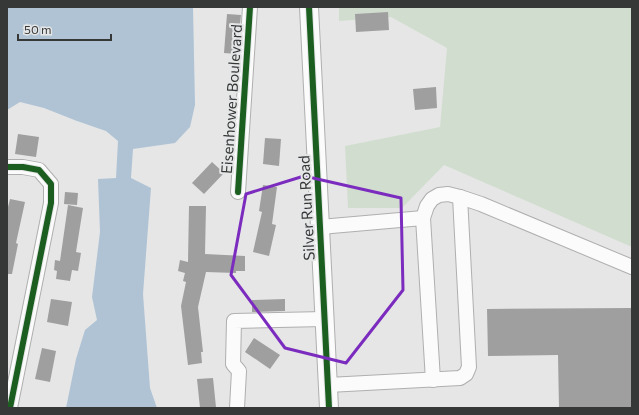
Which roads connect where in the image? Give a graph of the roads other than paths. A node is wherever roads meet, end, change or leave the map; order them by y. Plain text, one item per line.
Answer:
1 (250, 7) edge
2 (309, 7) edge
3 (7, 167) edge
4 (238, 192) dead end
5 (460, 197) junction
6 (423, 218) junction
7 (320, 227) junction
8 (632, 267) edge
9 (325, 319) junction
10 (433, 380) junction
11 (328, 385) junction
12 (10, 408) edge
13 (237, 408) edge
14 (329, 408) edge

1 - 4 street, Eisenhower Boulevard
2 - 7 main road, Silver Run Road
3 - 12 street
5 - 6 street
5 - 8 street
5 - 10 street
6 - 7 street
6 - 10 street
7 - 9 main road, Silver Run Road
9 - 11 main road, Silver Run Road
9 - 13 street
10 - 11 street
11 - 14 main road, Silver Run Road

